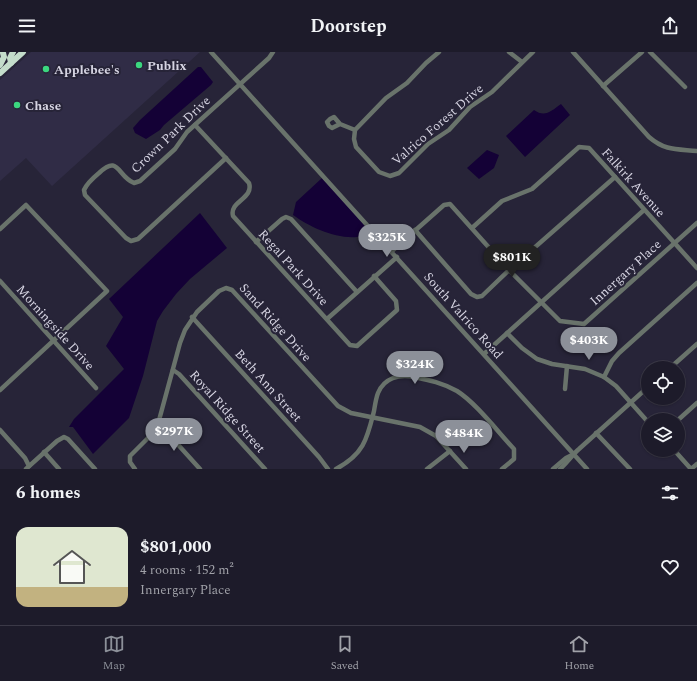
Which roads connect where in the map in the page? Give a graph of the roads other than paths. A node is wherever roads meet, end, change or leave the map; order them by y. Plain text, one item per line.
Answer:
1 (13, 52) edge
2 (23, 52) edge
3 (211, 52) edge
4 (273, 52) edge
5 (439, 52) edge
6 (509, 52) edge
7 (533, 52) edge
8 (573, 52) edge
9 (642, 52) edge
10 (650, 52) edge
11 (2, 54) edge
12 (522, 62) junction
13 (11, 63) junction
14 (0, 65) edge
15 (0, 73) edge
16 (240, 84) junction
17 (603, 86) junction
18 (685, 87) dead end
19 (340, 124) dead end
20 (195, 125) junction
21 (355, 130) junction
22 (697, 151) edge
23 (226, 158) junction
24 (615, 177) junction
25 (644, 210) junction
26 (697, 224) edge
27 (472, 228) junction
28 (0, 229) edge
29 (415, 230) junction
30 (256, 242) junction
31 (675, 243) junction
32 (392, 251) junction
33 (397, 257) junction
34 (697, 268) edge
35 (509, 270) junction
36 (374, 276) junction
37 (0, 282) edge
38 (697, 283) edge
39 (357, 292) junction
40 (541, 302) junction
41 (192, 317) junction
42 (327, 319) junction
43 (507, 333) junction
44 (54, 340) junction
45 (697, 344) edge
46 (484, 354) junction
47 (678, 361) edge
48 (567, 366) junction
49 (173, 370) junction
50 (604, 377) junction
51 (96, 388) dead end
52 (564, 389) dead end
53 (0, 390) edge
54 (641, 393) edge
55 (630, 403) junction
56 (697, 404) edge
57 (685, 414) edge
58 (641, 415) edge
59 (372, 418) junction
60 (158, 424) junction
61 (0, 430) edge
62 (596, 432) junction
63 (450, 451) junction
64 (44, 452) junction
65 (574, 454) junction
66 (680, 457) edge
67 (697, 464) edge
68 (27, 468) edge
69 (59, 469) edge
70 (95, 469) edge
71 (135, 469) edge
72 (200, 469) edge
73 (265, 469) edge
74 (328, 469) edge
75 (336, 469) edge
76 (427, 469) edge
77 (466, 469) edge
78 (502, 469) edge
79 (553, 469) edge
80 (560, 469) edge
81 (587, 469) edge
82 (630, 469) edge
83 (691, 469) edge

1 - 13 highway
2 - 13 highway
3 - 16 street, South Valrico Road
4 - 16 street, Crown Park Drive
5 - 21 street
6 - 12 street
7 - 12 street, Valrico Forest Drive
8 - 17 street
9 - 17 street
10 - 18 street
11 - 14 highway
12 - 21 street, Valrico Forest Drive
13 - 15 highway
16 - 20 street, Crown Park Drive
16 - 32 street, South Valrico Road
17 - 22 street
19 - 21 street
20 - 23 street, Regal Park Drive
20 - 23 street, Crown Park Drive
23 - 30 street, Regal Park Drive
24 - 25 street, Falkirk Avenue
24 - 27 street, Falkirk Avenue
24 - 35 street
25 - 31 street, Falkirk Avenue
25 - 40 street
26 - 31 street, Innergary Place
27 - 29 street, Innergary Place
27 - 35 street, Innergary Place
28 - 44 street
29 - 32 street, Innergary Place
29 - 35 street
30 - 39 street
30 - 42 street, Regal Park Drive
31 - 34 street, Falkirk Avenue
31 - 40 street, Innergary Place
32 - 33 street, South Valrico Road
33 - 36 street
33 - 46 street, South Valrico Road
35 - 40 street, Innergary Place
36 - 39 street
36 - 42 street, Regal Park Drive
37 - 44 street, Morningside Drive
38 - 50 street
39 - 42 street
40 - 43 street
41 - 49 street, Sand Ridge Drive
41 - 59 street, Sand Ridge Drive
41 - 74 street, Beth Ann Street
43 - 46 street
43 - 48 street
44 - 51 street, Morningside Drive
44 - 53 street
45 - 47 street
46 - 65 street, South Valrico Road
48 - 50 street
48 - 52 street
49 - 60 street, Sand Ridge Drive
49 - 73 street, Royal Ridge Street
50 - 55 street
54 - 55 street
55 - 58 street
55 - 62 street
56 - 57 street
59 - 63 street, Sand Ridge Drive
59 - 75 street
59 - 78 street
60 - 71 street, Sand Ridge Drive
60 - 72 street
61 - 68 street
62 - 65 street
62 - 82 street
63 - 76 street
63 - 77 street, Sand Ridge Drive
64 - 68 street
64 - 69 street
64 - 70 street
65 - 79 street
65 - 80 street
65 - 81 street, South Valrico Road
66 - 83 street
67 - 83 street

